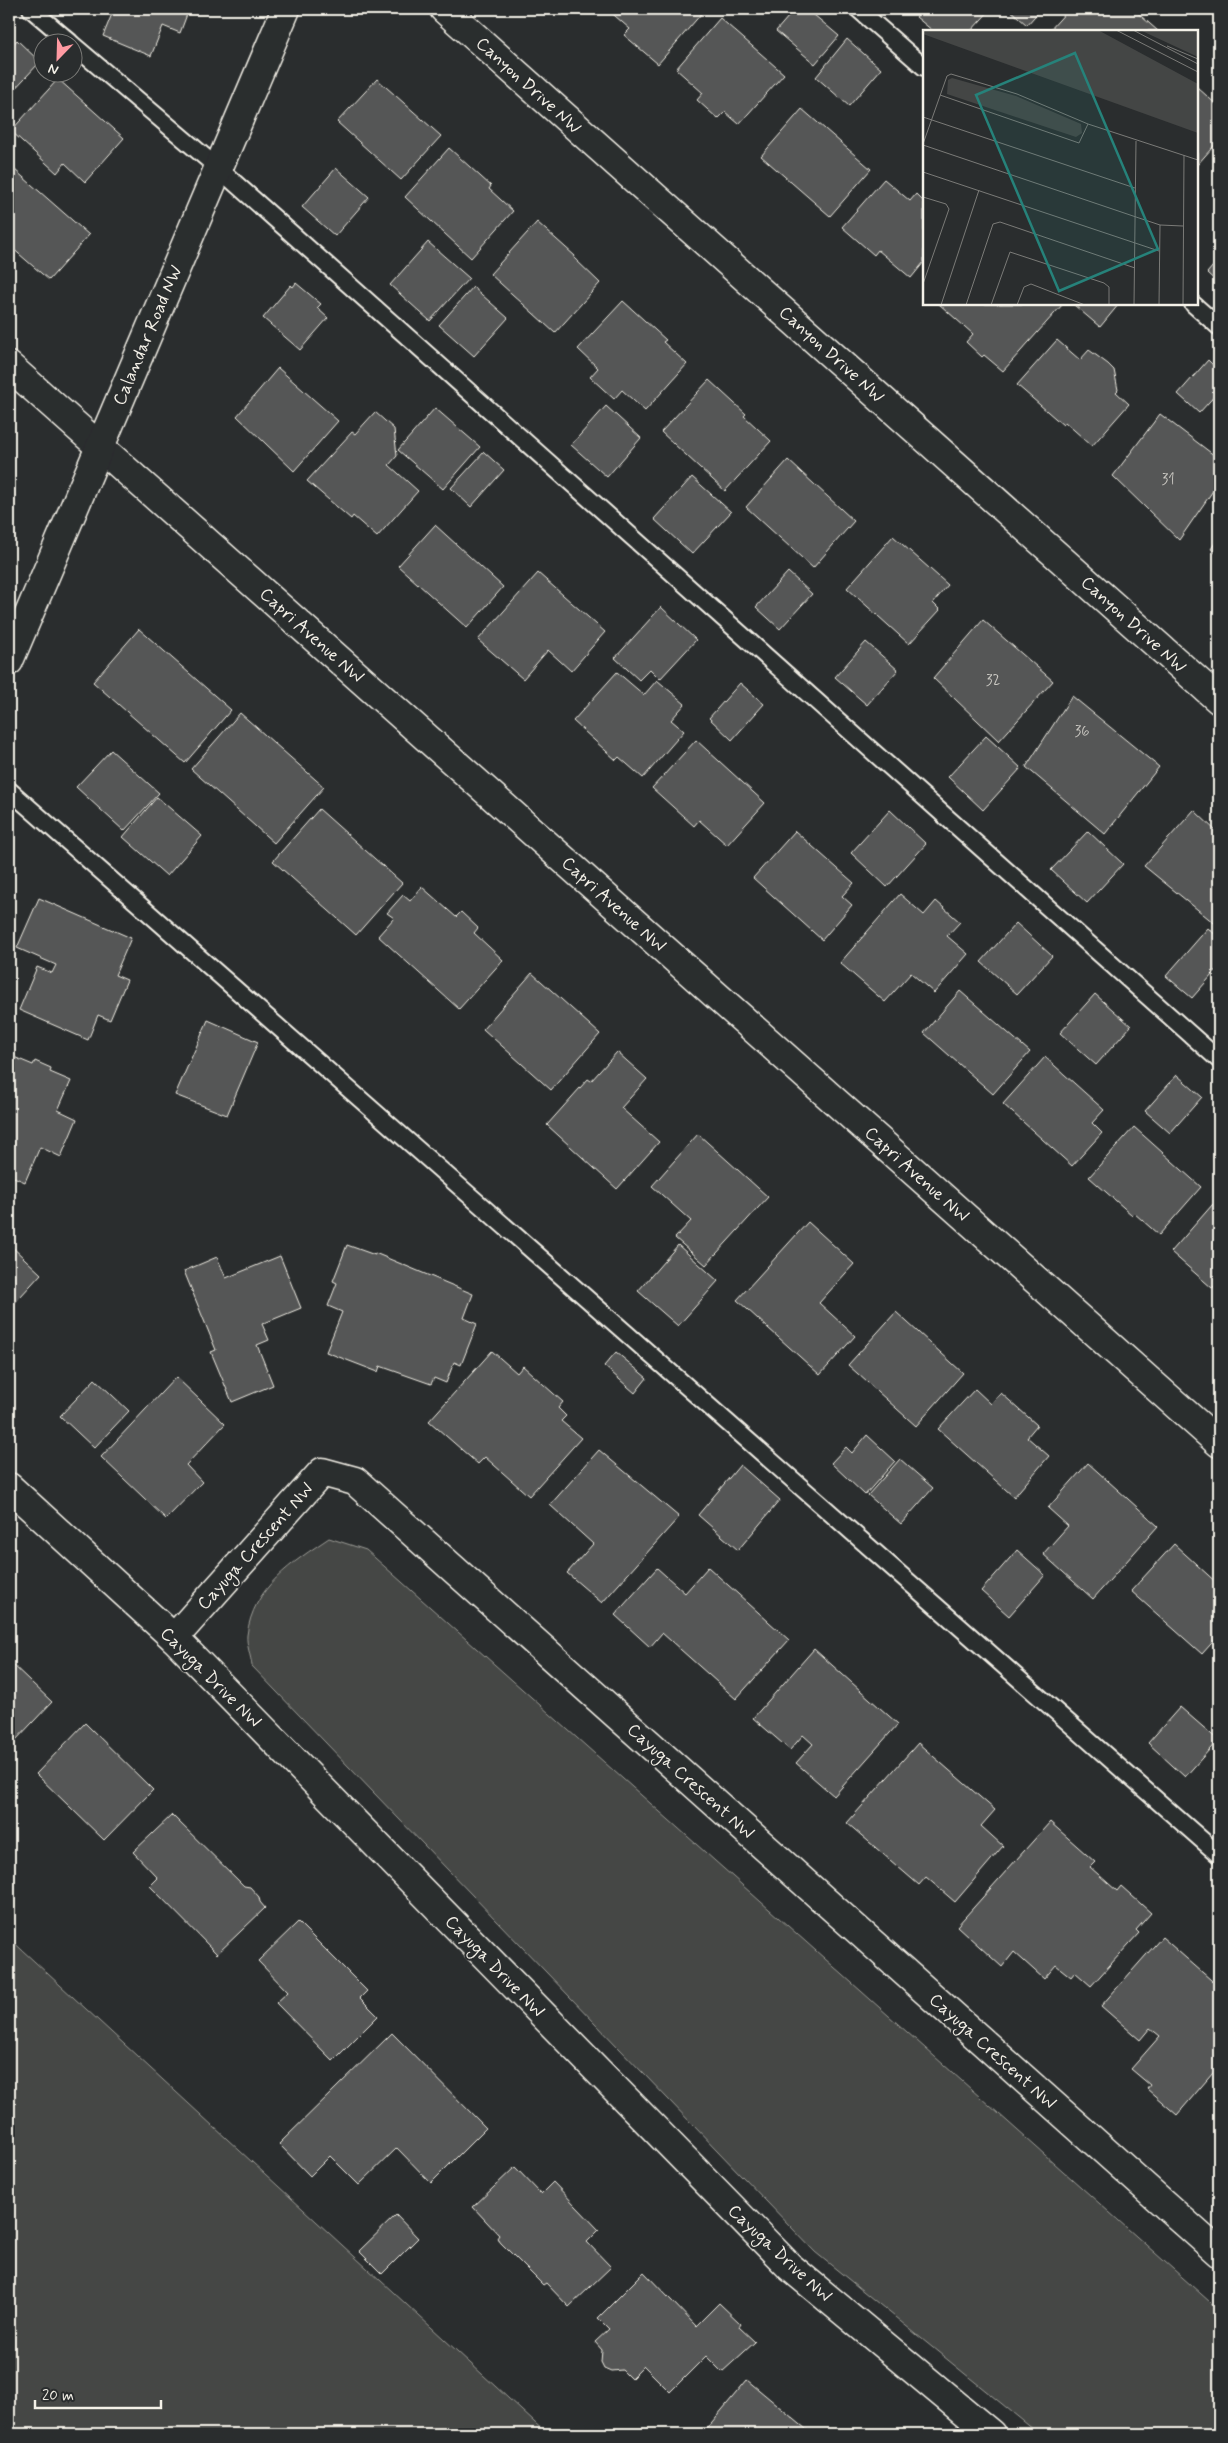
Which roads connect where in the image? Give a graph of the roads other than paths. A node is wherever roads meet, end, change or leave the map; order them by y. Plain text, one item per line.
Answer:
1 (30, 9) edge
2 (286, 9) edge
3 (444, 9) edge
4 (858, 9) edge
5 (58, 32) edge
6 (82, 52) edge
7 (923, 66) edge
8 (218, 168) junction
9 (1194, 305) edge
10 (1219, 327) edge
11 (9, 366) edge
12 (99, 445) junction
13 (9, 661) edge
14 (1219, 700) edge
15 (9, 790) edge
16 (1219, 1060) edge
17 (1219, 1443) edge
18 (9, 1487) edge
19 (174, 1638) junction
20 (1219, 1854) edge
21 (1219, 2252) edge
22 (990, 2434) edge

1 - 5 lane
2 - 8 street, Calandar Road NW
3 - 14 street, Canyon Drive NW
4 - 7 lane
6 - 8 lane
8 - 12 street, Calandar Road NW
8 - 16 lane
9 - 10 lane
11 - 12 street, Capri Avenue NW
12 - 13 street, Calandar Road NW
12 - 17 street, Capri Avenue NW
15 - 20 lane
18 - 19 street, Cayuga Drive NW
19 - 21 street, Cayuga Crescent NW
19 - 22 street, Cayuga Drive NW

